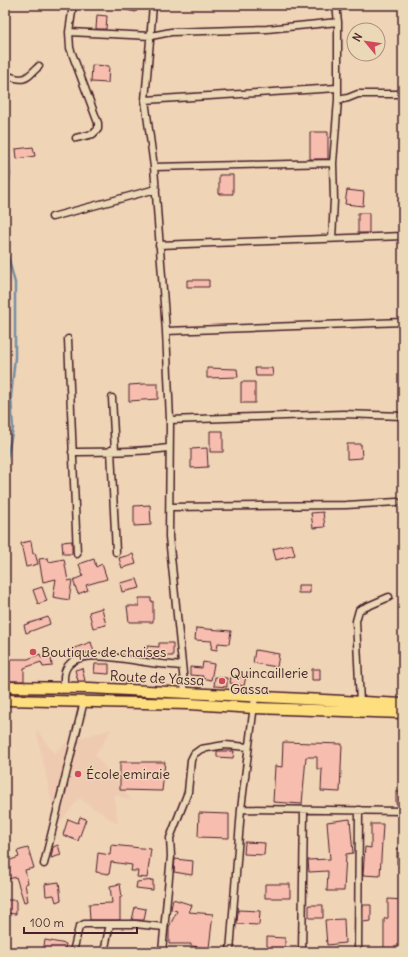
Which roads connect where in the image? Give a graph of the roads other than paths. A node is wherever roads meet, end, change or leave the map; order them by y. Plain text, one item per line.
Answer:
1 (73, 5) edge
2 (153, 5) edge
3 (336, 5) edge
4 (338, 22) junction
5 (69, 32) junction
6 (151, 36) junction
7 (39, 66) dead end
8 (5, 75) edge
9 (337, 88) junction
10 (403, 94) edge
11 (145, 100) junction
12 (338, 100) junction
13 (76, 138) dead end
14 (333, 163) junction
15 (154, 167) junction
16 (156, 189) junction
17 (52, 217) dead end
18 (403, 236) edge
19 (332, 238) junction
20 (159, 245) junction
21 (403, 322) edge
22 (166, 331) junction
23 (68, 339) dead end
24 (112, 398) dead end
25 (403, 416) edge
26 (170, 420) junction
27 (168, 448) junction
28 (113, 451) junction
29 (72, 452) junction
30 (397, 502) dead end
31 (170, 507) junction
32 (116, 552) dead end
33 (77, 554) dead end
34 (389, 597) dead end
35 (182, 666) junction
36 (5, 687) edge
37 (65, 688) junction
38 (185, 693) junction
39 (255, 696) junction
40 (5, 700) edge
41 (84, 701) junction
42 (360, 703) junction
43 (403, 704) edge
44 (254, 708) junction
45 (403, 713) edge
46 (248, 747) junction
47 (241, 809) junction
48 (304, 810) junction
49 (359, 810) junction
50 (403, 811) edge
51 (44, 864) dead end
52 (110, 924) junction
53 (164, 927) junction
54 (73, 952) edge
55 (104, 952) edge
56 (162, 952) edge
57 (230, 952) edge
58 (302, 952) edge
59 (358, 952) edge

1 - 5 street
2 - 6 street
3 - 4 street
4 - 6 street
4 - 9 street
5 - 6 street
5 - 13 street
6 - 11 street
7 - 8 street
9 - 11 street
9 - 12 street
10 - 12 street
11 - 15 street
12 - 14 street
14 - 15 street
14 - 19 street
15 - 16 street
16 - 17 street
16 - 20 street
18 - 19 street
19 - 20 street
20 - 22 street
21 - 22 street
22 - 26 street
23 - 29 street
24 - 28 street
25 - 26 street
26 - 27 street
27 - 28 street
27 - 31 street
28 - 29 street
28 - 32 street
29 - 33 street
30 - 31 street
31 - 35 street
34 - 42 street
35 - 37 street
35 - 38 street
36 - 37 main road, Route de Yassa
37 - 38 main road, Route de Yassa
38 - 39 main road, Route de Yassa
39 - 42 main road, Route de Yassa
39 - 44 street
40 - 41 main road, Route de Yassa
41 - 44 main road, Route de Yassa
41 - 51 street
42 - 43 main road, Route de Yassa
44 - 45 main road, Route de Yassa
44 - 46 street
46 - 47 street
46 - 53 street
47 - 48 street
47 - 57 street
48 - 49 street
48 - 58 street
49 - 50 street
49 - 59 street
52 - 53 street
52 - 54 street
52 - 55 street
53 - 56 street

